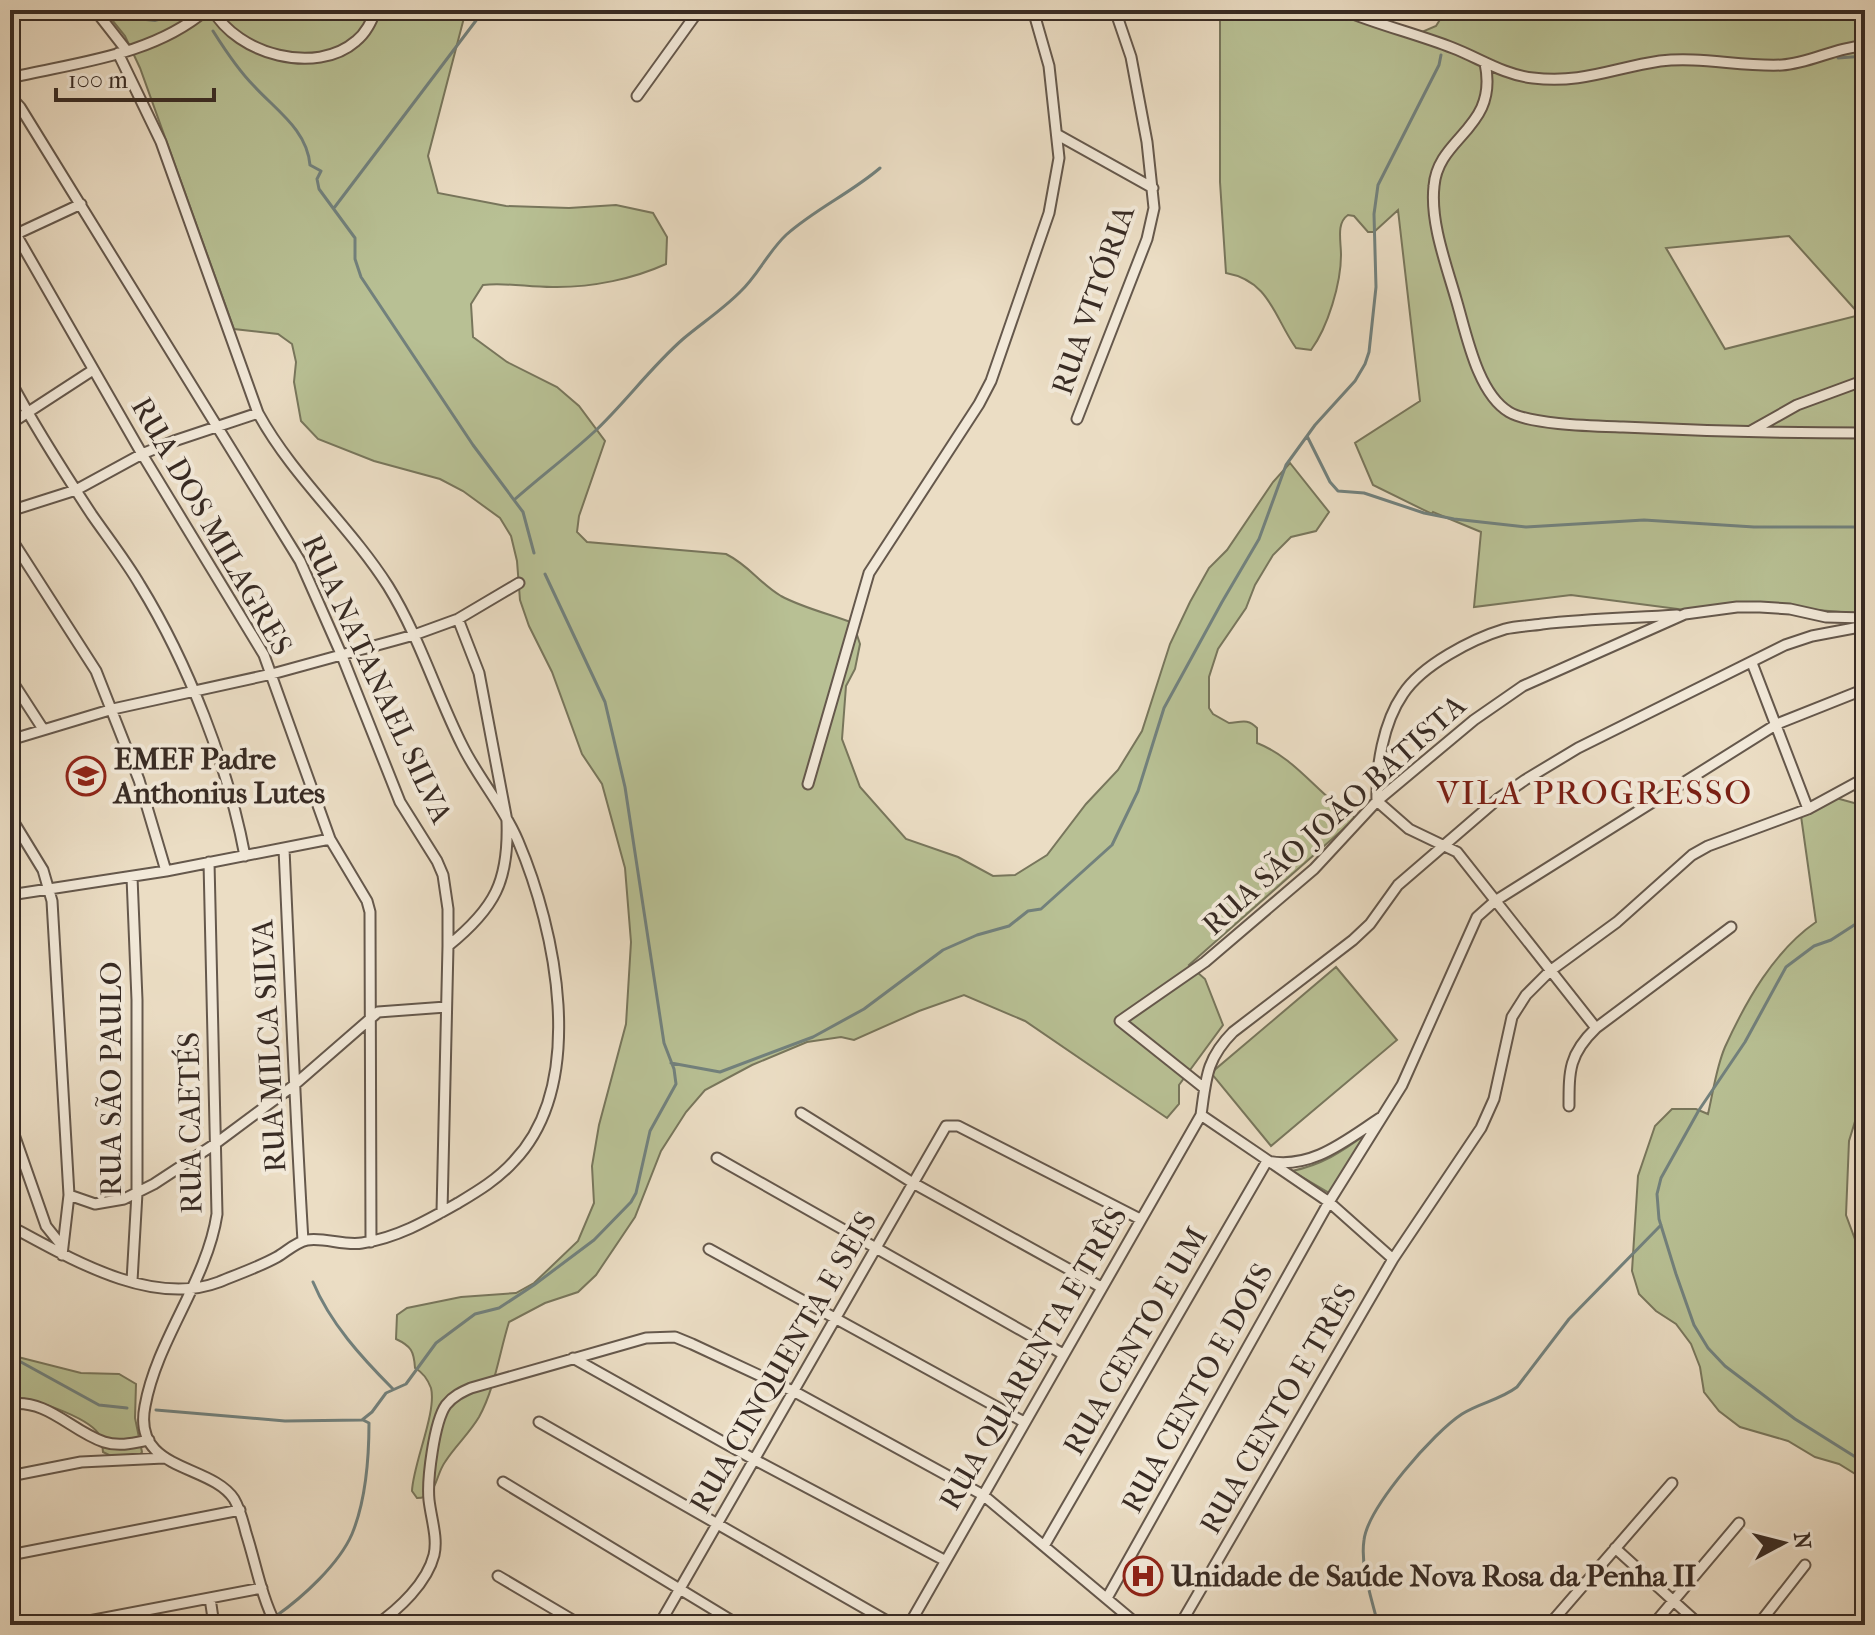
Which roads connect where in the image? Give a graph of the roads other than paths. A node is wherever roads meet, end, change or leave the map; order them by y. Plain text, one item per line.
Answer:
1 (95, 10) edge
2 (206, 10) edge
3 (213, 10) edge
4 (376, 10) edge
5 (699, 10) edge
6 (1033, 10) edge
7 (1115, 10) edge
8 (1343, 10) edge
9 (1865, 46) edge
10 (122, 52) junction
11 (1485, 63) junction
12 (10, 78) edge
13 (10, 96) edge
14 (637, 96) dead end
15 (1058, 135) junction
16 (1153, 188) junction
17 (81, 204) junction
18 (10, 224) edge
19 (13, 236) edge
20 (93, 370) junction
21 (10, 380) edge
22 (1865, 380) edge
23 (27, 413) junction
24 (258, 413) junction
25 (1077, 419) dead end
26 (10, 424) edge
27 (216, 427) junction
28 (1748, 433) junction
29 (1865, 433) edge
30 (142, 454) junction
31 (76, 490) junction
32 (10, 511) edge
33 (10, 537) edge
34 (519, 583) dead end
35 (1685, 614) junction
36 (1865, 618) edge
37 (458, 619) junction
38 (1865, 626) edge
39 (414, 635) junction
40 (342, 656) junction
41 (1752, 663) junction
42 (272, 674) junction
43 (10, 678) edge
44 (1865, 689) edge
45 (193, 690) junction
46 (113, 709) junction
47 (1777, 724) junction
48 (43, 729) junction
49 (10, 740) edge
50 (1865, 778) edge
51 (808, 784) dead end
52 (1377, 801) junction
53 (1808, 809) junction
54 (10, 816) edge
55 (507, 821) junction
56 (330, 839) junction
57 (1445, 845) junction
58 (284, 849) junction
59 (245, 856) junction
60 (209, 862) junction
61 (166, 871) junction
62 (132, 877) junction
63 (49, 888) junction
64 (10, 895) edge
65 (1495, 901) junction
66 (1731, 927) dead end
67 (448, 946) junction
68 (1550, 971) junction
69 (446, 1007) junction
70 (371, 1017) junction
71 (1596, 1028) junction
72 (293, 1086) junction
73 (1204, 1088) junction
74 (1569, 1106) dead end
75 (801, 1113) dead end
76 (1201, 1115) junction
77 (1383, 1116) junction
78 (10, 1123) edge
79 (215, 1144) junction
80 (717, 1158) dead end
81 (1267, 1161) junction
82 (913, 1183) junction
83 (137, 1193) junction
84 (69, 1195) junction
85 (1329, 1202) junction
86 (442, 1212) junction
87 (1140, 1219) junction
88 (10, 1226) edge
89 (303, 1241) junction
90 (371, 1242) junction
91 (709, 1249) dead end
92 (876, 1249) junction
93 (62, 1250) junction
94 (1393, 1259) junction
95 (132, 1281) junction
96 (1101, 1287) junction
97 (190, 1290) junction
98 (836, 1320) junction
99 (1063, 1354) junction
100 (573, 1358) junction
101 (795, 1392) junction
102 (10, 1404) edge
103 (539, 1422) dead end
104 (1024, 1422) junction
105 (149, 1440) junction
106 (164, 1458) junction
107 (755, 1460) junction
108 (10, 1476) edge
109 (503, 1482) dead end
110 (1672, 1483) dead end
111 (983, 1495) junction
112 (240, 1510) junction
113 (718, 1522) junction
114 (1739, 1523) dead end
115 (1044, 1546) junction
116 (1615, 1548) junction
117 (10, 1555) edge
118 (944, 1560) junction
119 (1805, 1565) dead end
120 (498, 1576) dead end
121 (262, 1588) junction
122 (680, 1590) junction
123 (210, 1598) junction
124 (1107, 1598) junction
125 (1674, 1601) junction
126 (68, 1625) edge
127 (214, 1625) edge
128 (276, 1625) edge
129 (376, 1625) edge
130 (581, 1625) edge
131 (659, 1625) edge
132 (739, 1625) edge
133 (894, 1625) edge
134 (909, 1625) edge
135 (1138, 1625) edge
136 (1180, 1625) edge
137 (1549, 1625) edge
138 (1653, 1625) edge
139 (1700, 1625) edge
140 (1758, 1625) edge

1 - 10 street
2 - 10 street
3 - 4 street
5 - 14 street
6 - 15 street
7 - 16 street, RUA VITÓRIA
8 - 11 street
9 - 11 street
10 - 12 street
10 - 24 street
11 - 28 street
13 - 17 street, RUA NATANAEL SILVA
15 - 16 street
15 - 51 street
16 - 25 street, RUA VITÓRIA
17 - 19 street
17 - 27 street, RUA NATANAEL SILVA
18 - 19 street, RUA DOS MILAGRES
19 - 20 street, RUA DOS MILAGRES
20 - 23 street
20 - 30 street, RUA DOS MILAGRES
21 - 23 street
22 - 28 street
23 - 26 street
23 - 31 street
24 - 27 street
24 - 39 street
27 - 30 street
27 - 40 street, RUA NATANAEL SILVA
28 - 29 street
30 - 31 street
30 - 42 street, RUA DOS MILAGRES
31 - 32 street
31 - 45 street
33 - 46 street
34 - 37 street
35 - 36 street, RUA SÃO JOÃO BATISTA
35 - 52 street, RUA SÃO JOÃO BATISTA
35 - 52 street
37 - 39 street
37 - 55 street
38 - 41 street
39 - 40 street
39 - 55 street
40 - 42 street
40 - 67 street, RUA NATANAEL SILVA
41 - 47 street
41 - 57 street
42 - 45 street
42 - 56 street, RUA DOS MILAGRES
43 - 48 street
44 - 47 street, RUA CENTO E DOIS
45 - 46 street
45 - 59 street
46 - 48 street
46 - 61 street
47 - 53 street
47 - 65 street, RUA CENTO E DOIS
48 - 49 street
50 - 53 street, RUA CENTO E TRÊS
52 - 57 street
52 - 73 street, RUA SÃO JOÃO BATISTA
53 - 68 street, RUA CENTO E TRÊS
54 - 63 street
55 - 67 street
55 - 86 street
56 - 58 street
56 - 70 street, RUA DOS MILAGRES
57 - 65 street
57 - 73 street
58 - 59 street
58 - 72 street, RUA MILCA SILVA
59 - 60 street
60 - 61 street
60 - 79 street, RUA CAETÉS
61 - 62 street
62 - 63 street
62 - 83 street, RUA SÃO PAULO
63 - 64 street
63 - 84 street
65 - 68 street
65 - 77 street, RUA CENTO E DOIS
66 - 71 street
67 - 69 street, RUA NATANAEL SILVA
68 - 71 street
68 - 94 street, RUA CENTO E TRÊS
69 - 70 street
69 - 86 street, RUA NATANAEL SILVA
70 - 72 street
70 - 90 street, RUA DOS MILAGRES
71 - 74 street
72 - 79 street
72 - 89 street, RUA MILCA SILVA
73 - 76 street
75 - 82 street
76 - 81 street
76 - 87 street, RUA QUARENTA E TRÊS
77 - 81 street
77 - 85 street, RUA CENTO E DOIS
78 - 93 street
79 - 83 street
79 - 97 street, RUA CAETÉS
80 - 92 street
81 - 85 street
81 - 115 street, RUA CENTO E UM
82 - 87 street, RUA CINQUENTA E SEIS
82 - 92 street, RUA CINQUENTA E SEIS
82 - 96 street
83 - 84 street
83 - 95 street, RUA SÃO PAULO
84 - 93 street
85 - 94 street
85 - 124 street, RUA CENTO E DOIS
86 - 90 street
87 - 96 street, RUA QUARENTA E TRÊS
88 - 93 street
89 - 90 street
89 - 97 street
91 - 98 street
92 - 98 street, RUA CINQUENTA E SEIS
92 - 99 street
93 - 95 street
94 - 136 street, RUA CENTO E TRÊS
95 - 97 street
96 - 99 street, RUA QUARENTA E TRÊS
97 - 105 street, RUA CAETÉS
98 - 101 street, RUA CINQUENTA E SEIS
98 - 104 street
99 - 104 street, RUA QUARENTA E TRÊS
100 - 101 street
100 - 107 street
100 - 129 street
101 - 107 street, RUA CINQUENTA E SEIS
101 - 111 street
102 - 105 street
103 - 113 street
104 - 111 street, RUA QUARENTA E TRÊS
105 - 106 street
106 - 108 street
106 - 112 street
107 - 113 street, RUA CINQUENTA E SEIS
107 - 118 street
109 - 122 street
110 - 116 street
111 - 115 street
111 - 118 street, RUA QUARENTA E TRÊS
112 - 117 street
112 - 121 street
113 - 122 street, RUA CINQUENTA E SEIS
113 - 133 street
114 - 125 street
115 - 124 street
116 - 125 street
116 - 137 street
118 - 134 street, RUA QUARENTA E TRÊS
119 - 140 street
120 - 130 street
121 - 123 street
121 - 128 street
122 - 131 street, RUA CINQUENTA E SEIS
122 - 132 street
123 - 126 street
123 - 127 street
124 - 135 street
125 - 138 street
125 - 139 street

